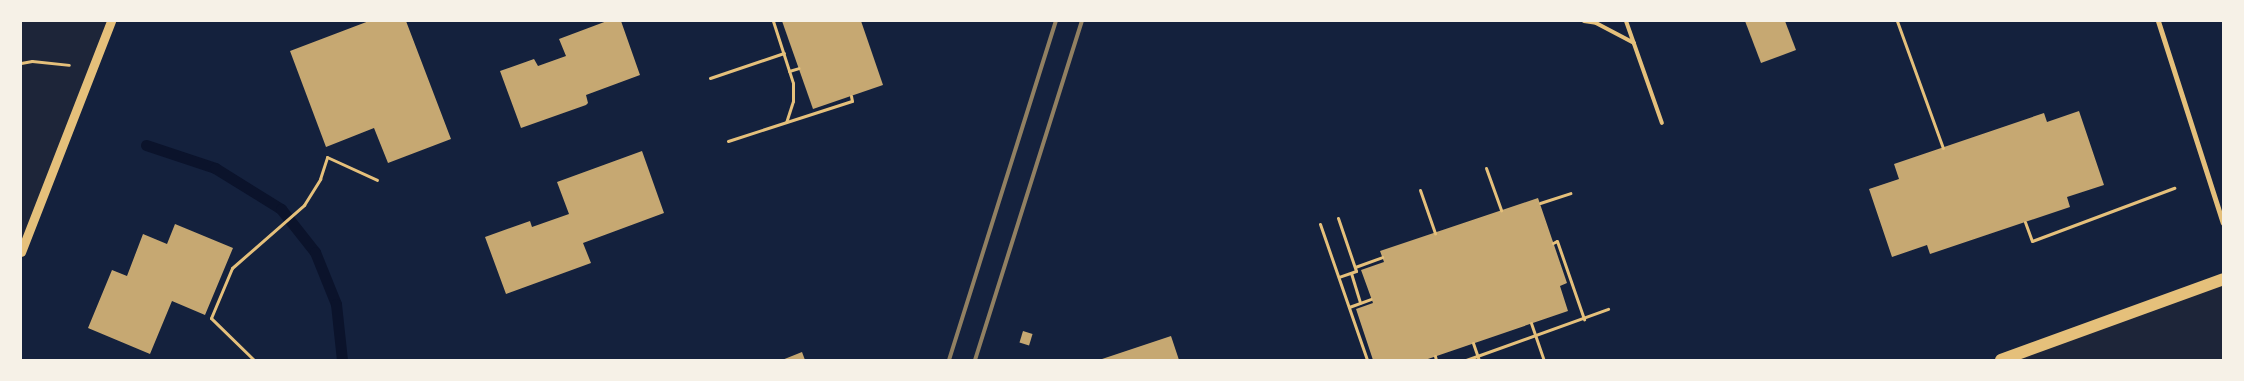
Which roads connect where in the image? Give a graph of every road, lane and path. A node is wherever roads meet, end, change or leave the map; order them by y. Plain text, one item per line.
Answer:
1 (111, 21) edge
2 (773, 21) edge
3 (1584, 21) edge
4 (1626, 21) edge
5 (1897, 21) edge
6 (2158, 21) edge
7 (1634, 43) junction
8 (784, 53) junction
9 (21, 63) edge
10 (799, 68) dead end
11 (789, 71) junction
12 (90, 75) junction
13 (710, 78) dead end
14 (851, 96) dead end
15 (786, 122) junction
16 (1662, 123) dead end
17 (728, 141) dead end
18 (1943, 148) dead end
19 (1486, 168) dead end
20 (377, 180) dead end
21 (2174, 188) dead end
22 (1420, 190) dead end
23 (1570, 192) dead end
24 (1540, 203) dead end
25 (1501, 210) dead end
26 (1338, 218) dead end
27 (2025, 222) dead end
28 (2223, 222) edge
29 (1320, 224) dead end
30 (1435, 233) dead end
31 (1553, 243) dead end
32 (21, 252) edge
33 (1382, 257) dead end
34 (1355, 267) junction
35 (1351, 273) junction
36 (1339, 277) junction
37 (2223, 280) edge
38 (1371, 299) dead end
39 (1360, 303) junction
40 (1349, 307) junction
41 (1608, 309) dead end
42 (1584, 319) junction
43 (1531, 323) dead end
44 (1535, 335) junction
45 (1473, 343) dead end
46 (1478, 358) edge
47 (254, 360) edge
48 (1367, 360) edge
49 (1466, 360) edge
50 (1544, 360) edge
51 (2001, 360) edge

1 - 12 street
2 - 8 path
3 - 7 lane
4 - 7 lane
5 - 18 path
6 - 28 street
7 - 16 lane
8 - 11 path
8 - 13 path
9 - 12 path
10 - 11 path
11 - 15 path
12 - 32 street
14 - 15 path
15 - 17 path
19 - 25 path
20 - 47 path
21 - 27 path
22 - 30 path
23 - 24 path
26 - 34 path
29 - 36 path
31 - 42 path
33 - 34 path
34 - 35 path
35 - 36 path
35 - 39 path
36 - 40 path
37 - 51 main road
38 - 39 path
39 - 40 path
40 - 48 path
41 - 42 path
42 - 44 path
43 - 44 path
44 - 46 path
44 - 50 path
45 - 46 path
46 - 49 path

